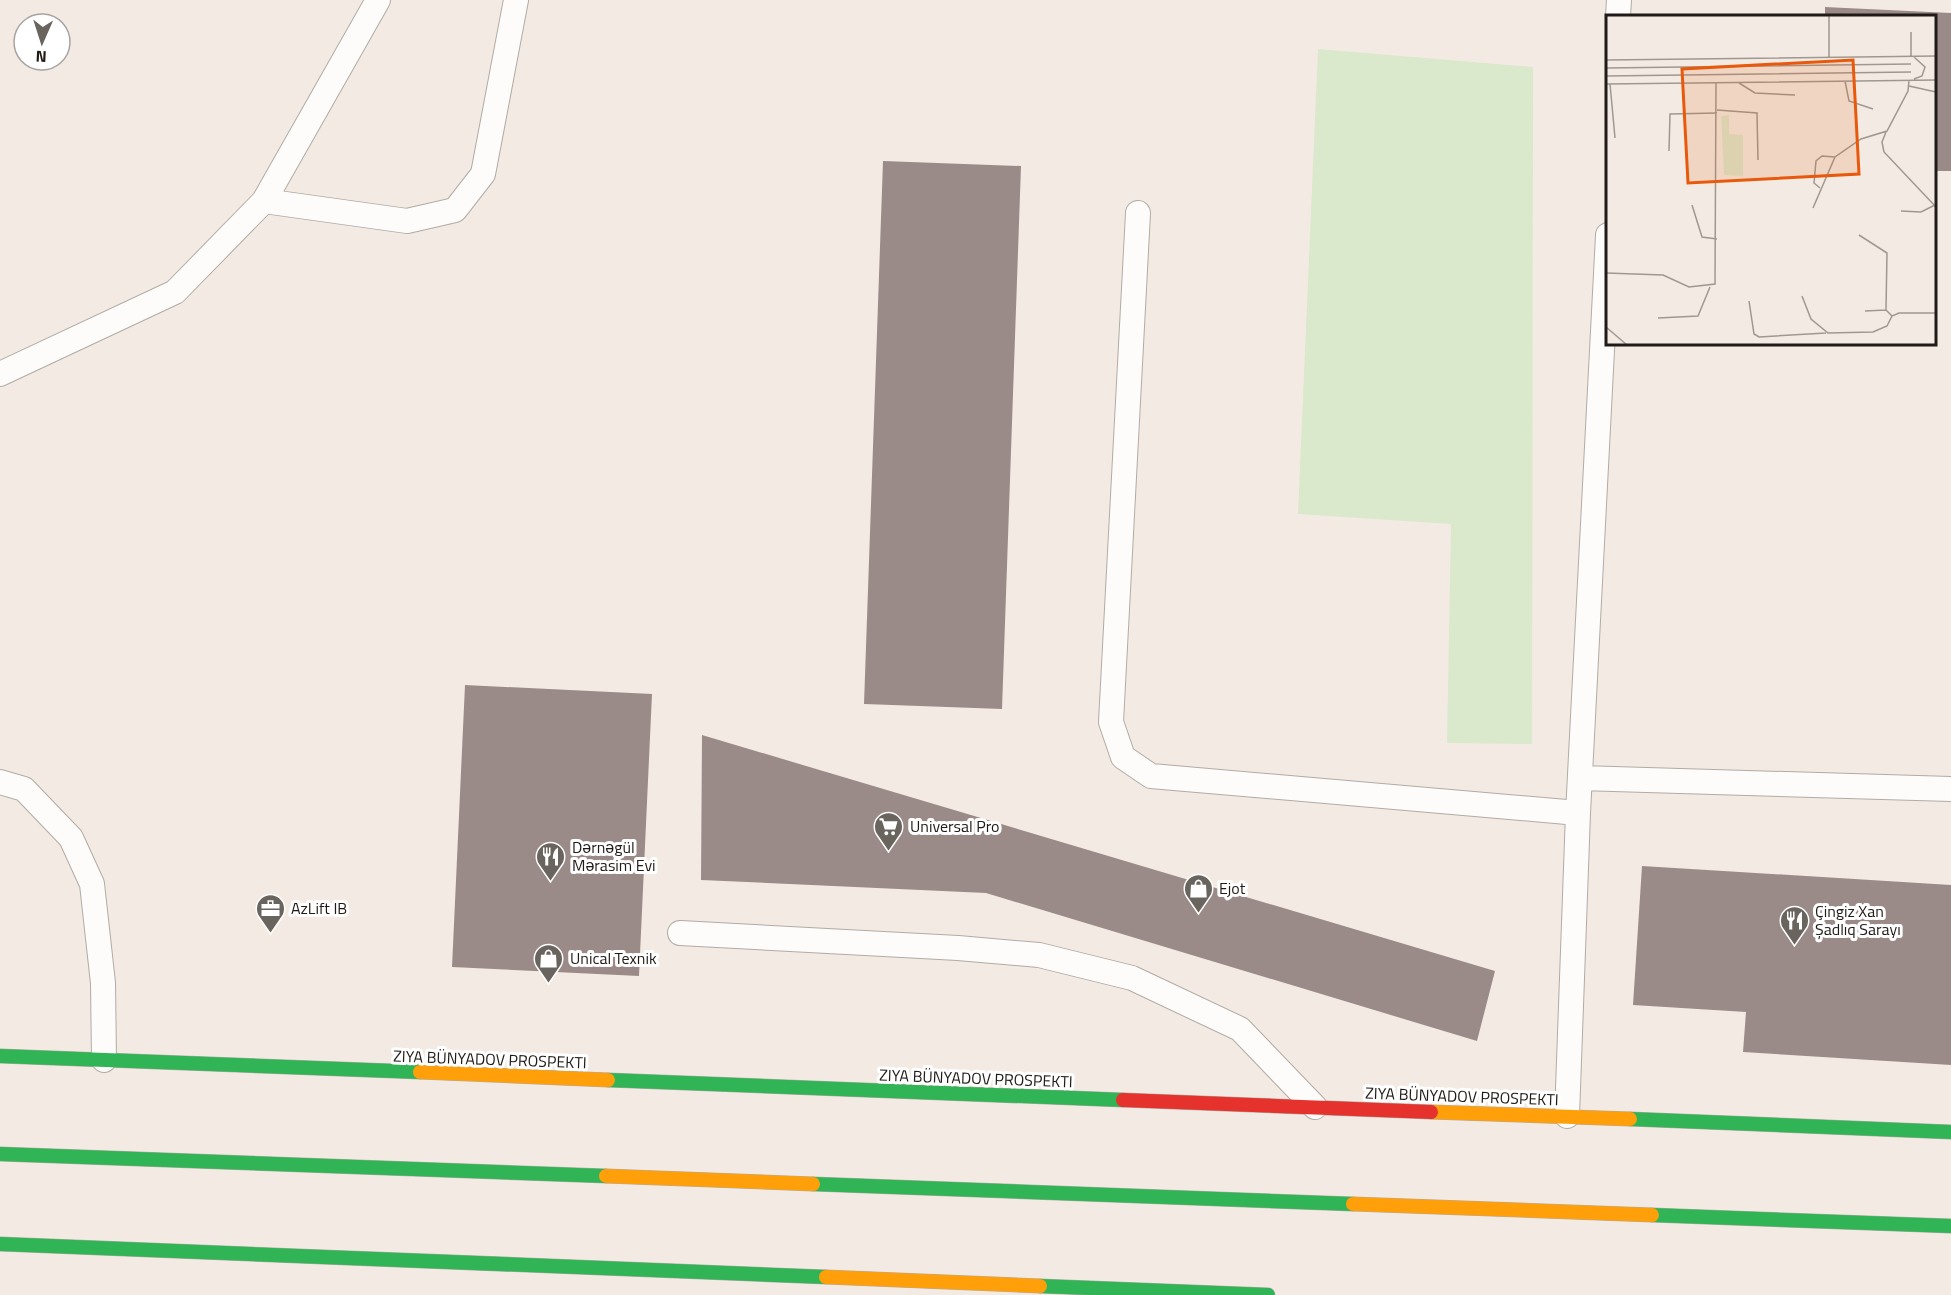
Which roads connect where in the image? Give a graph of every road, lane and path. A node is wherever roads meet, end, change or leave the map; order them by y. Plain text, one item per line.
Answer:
1 (378, 0) edge
2 (516, 0) edge
3 (1619, 0) edge
4 (1618, 15) edge
5 (264, 201) junction
6 (1138, 213) dead end
7 (1606, 274) edge
8 (0, 374) edge
9 (1580, 778) junction
10 (0, 782) edge
11 (1951, 789) edge
12 (1578, 813) junction
13 (680, 933) dead end
14 (0, 1056) edge
15 (104, 1060) junction
16 (1315, 1107) junction
17 (1567, 1116) junction
18 (1951, 1132) edge
19 (0, 1154) edge
20 (1951, 1226) edge
21 (0, 1244) edge
22 (1268, 1295) edge

1 - 5 lane
2 - 5 lane
3 - 4 lane
5 - 8 lane
6 - 12 lane
7 - 9 lane
9 - 11 lane
9 - 12 lane
10 - 15 lane
12 - 17 lane
13 - 16 lane
14 - 15 main road, ZIYA BÜNYADOV PROSPEKTI
15 - 16 main road, ZIYA BÜNYADOV PROSPEKTI
16 - 17 main road, ZIYA BÜNYADOV PROSPEKTI
17 - 18 main road, ZIYA BÜNYADOV PROSPEKTI
19 - 20 main road
21 - 22 main road

